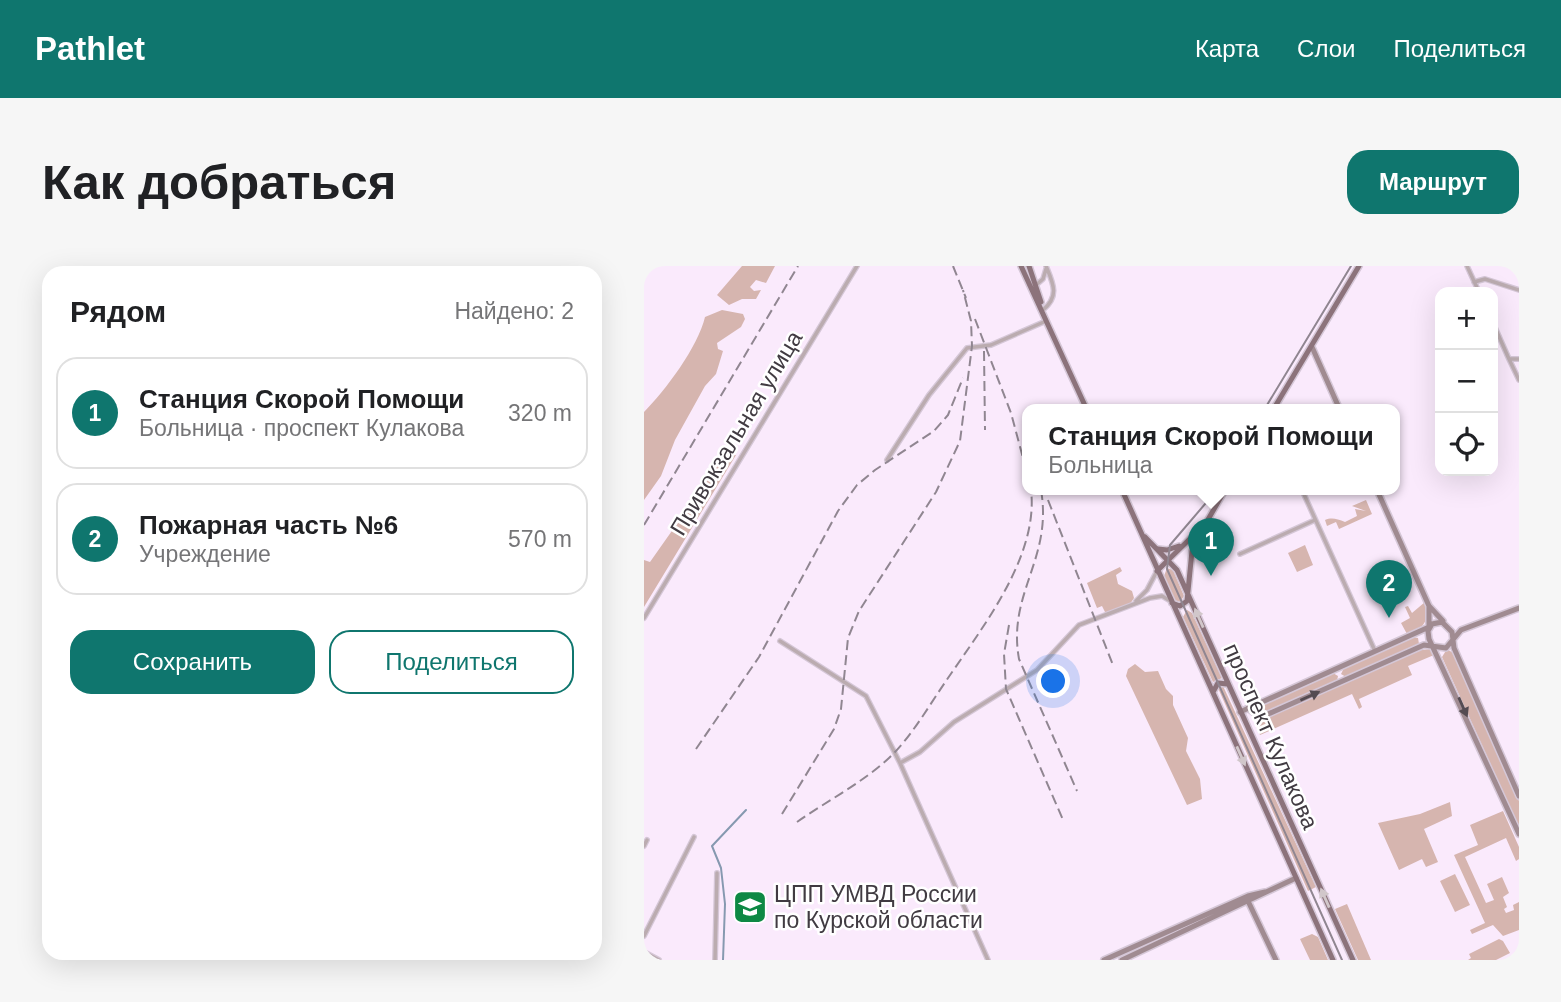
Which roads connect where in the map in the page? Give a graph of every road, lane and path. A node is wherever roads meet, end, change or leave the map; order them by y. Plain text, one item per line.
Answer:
1 (857, 266) edge
2 (1021, 266) edge
3 (1029, 266) edge
4 (1046, 266) edge
5 (1359, 266) edge
6 (1467, 266) edge
7 (1474, 282) junction
8 (1034, 286) junction
9 (1476, 287) edge
10 (1519, 290) edge
11 (1043, 309) junction
12 (1048, 321) junction
13 (1498, 334) edge
14 (1312, 347) junction
15 (1509, 359) junction
16 (1519, 359) edge
17 (1519, 380) edge
18 (1084, 404) edge
19 (1277, 404) edge
20 (1337, 404) edge
21 (887, 460) dead end
22 (1124, 495) edge
23 (1222, 495) edge
24 (1304, 495) edge
25 (1379, 495) edge
26 (1315, 520) junction
27 (1206, 523) junction
28 (1139, 529) junction
29 (1190, 538) junction
30 (1152, 546) junction
31 (1240, 554) dead end
32 (1167, 559) junction
33 (1159, 569) junction
34 (1177, 570) junction
35 (1188, 595) junction
36 (1172, 603) junction
37 (1130, 606) junction
38 (1429, 606) junction
39 (1519, 608) edge
40 (644, 618) edge
41 (1446, 624) junction
42 (1429, 627) junction
43 (1461, 631) junction
44 (1453, 639) junction
45 (780, 641) dead end
46 (1433, 646) junction
47 (1375, 651) junction
48 (1229, 687) junction
49 (1213, 694) junction
50 (1248, 708) junction
51 (1240, 712) junction
52 (900, 763) junction
53 (1519, 796) edge
54 (1519, 834) edge
55 (694, 837) dead end
56 (647, 840) dead end
57 (644, 846) edge
58 (717, 873) dead end
59 (1296, 878) junction
60 (1249, 899) junction
61 (644, 936) edge
62 (644, 952) edge
63 (659, 960) edge
64 (715, 960) edge
65 (988, 960) edge
66 (1104, 960) edge
67 (1122, 960) edge
68 (1276, 960) edge
69 (1333, 960) edge
70 (1353, 960) edge

1 - 40 street, Привокзальная улица
2 - 8 main road
3 - 8 main road
4 - 8 street
4 - 11 street
5 - 14 main road
6 - 7 street
7 - 9 street
7 - 10 street
8 - 11 main road
11 - 12 main road
12 - 18 main road
12 - 21 street
13 - 15 street
14 - 19 main road
14 - 20 street
15 - 16 street
15 - 17 street
22 - 28 main road
23 - 27 main road
24 - 26 street
25 - 38 street
26 - 31 street
26 - 47 street
27 - 29 main road
27 - 35 main road, проспект Кулакова
28 - 30 main road
28 - 33 main road
29 - 30 main road
29 - 32 main road
30 - 32 main road
32 - 33 main road
32 - 34 main road
33 - 34 main road
33 - 36 main road, проспект Кулакова
33 - 37 street
34 - 35 main road
35 - 36 main road
48 -> 35 main road, проспект Кулакова
36 - 37 street
36 - 49 main road, проспект Кулакова
37 - 52 street
38 - 41 street
38 - 42 street
39 - 43 street
41 - 42 street
41 - 43 street
41 - 44 street
42 - 46 street
42 - 47 street
43 - 44 street
44 - 46 street
44 - 53 street
45 - 52 street
50 -> 46 street
46 -> 54 street
47 - 50 street
48 - 49 main road
48 - 51 main road, проспект Кулакова
49 -> 59 main road, проспект Кулакова
50 - 51 street
70 -> 51 main road, проспект Кулакова
52 - 65 street
55 - 61 street
56 - 57 street
58 - 64 street
59 - 60 street
59 - 69 main road, проспект Кулакова
60 - 66 street
60 - 67 street
60 - 68 street
62 - 63 street

